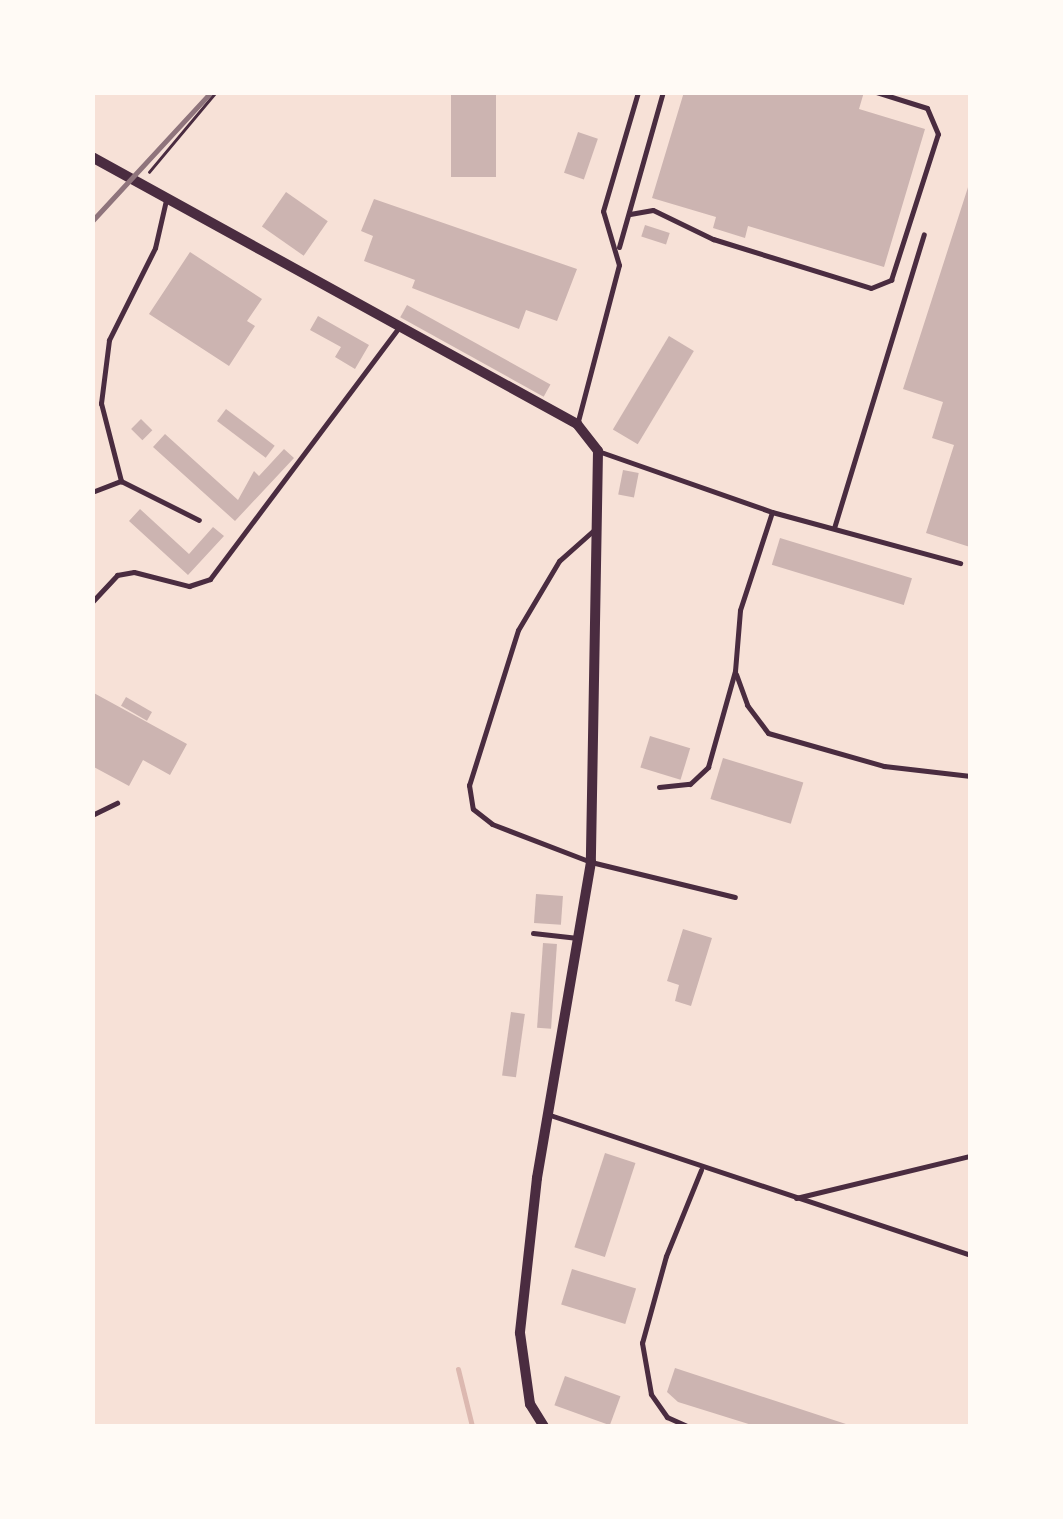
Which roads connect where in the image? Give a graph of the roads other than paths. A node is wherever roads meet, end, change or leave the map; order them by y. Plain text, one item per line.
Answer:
1 (638, 92) edge
2 (662, 92) edge
3 (876, 92) edge
4 (92, 158) edge
5 (166, 200) junction
6 (630, 214) junction
7 (924, 234) dead end
8 (618, 250) junction
9 (396, 330) junction
10 (92, 401) edge
11 (101, 403) junction
12 (577, 424) junction
13 (598, 451) junction
14 (121, 481) junction
15 (92, 492) edge
16 (772, 512) junction
17 (199, 520) dead end
18 (597, 526) junction
19 (834, 528) junction
20 (960, 563) dead end
21 (92, 602) edge
22 (736, 671) junction
23 (970, 776) edge
24 (659, 788) dead end
25 (117, 803) dead end
26 (92, 815) edge
27 (591, 862) junction
28 (735, 897) dead end
29 (532, 933) dead end
30 (578, 938) junction
31 (547, 1114) junction
32 (970, 1156) edge
33 (700, 1170) junction
34 (793, 1198) junction
35 (970, 1255) edge
36 (544, 1426) edge
37 (688, 1426) edge

1 - 8 lane
2 - 6 lane
3 - 6 lane
4 - 5 street
5 - 9 street
5 - 11 lane
6 - 8 lane
7 - 19 lane
8 - 12 lane
9 - 12 street
9 - 21 lane
10 - 11 lane
11 - 14 lane
12 - 13 street
13 - 16 lane
13 - 18 street
14 - 15 lane
14 - 17 lane
16 - 19 lane
16 - 22 lane
18 - 27 street
18 - 27 lane
19 - 20 lane
22 - 23 lane
22 - 24 lane
25 - 26 lane
27 - 28 lane
27 - 30 street
29 - 30 lane
30 - 31 street
31 - 33 lane
31 - 36 street
32 - 34 lane
33 - 34 lane
33 - 37 lane
34 - 35 lane

